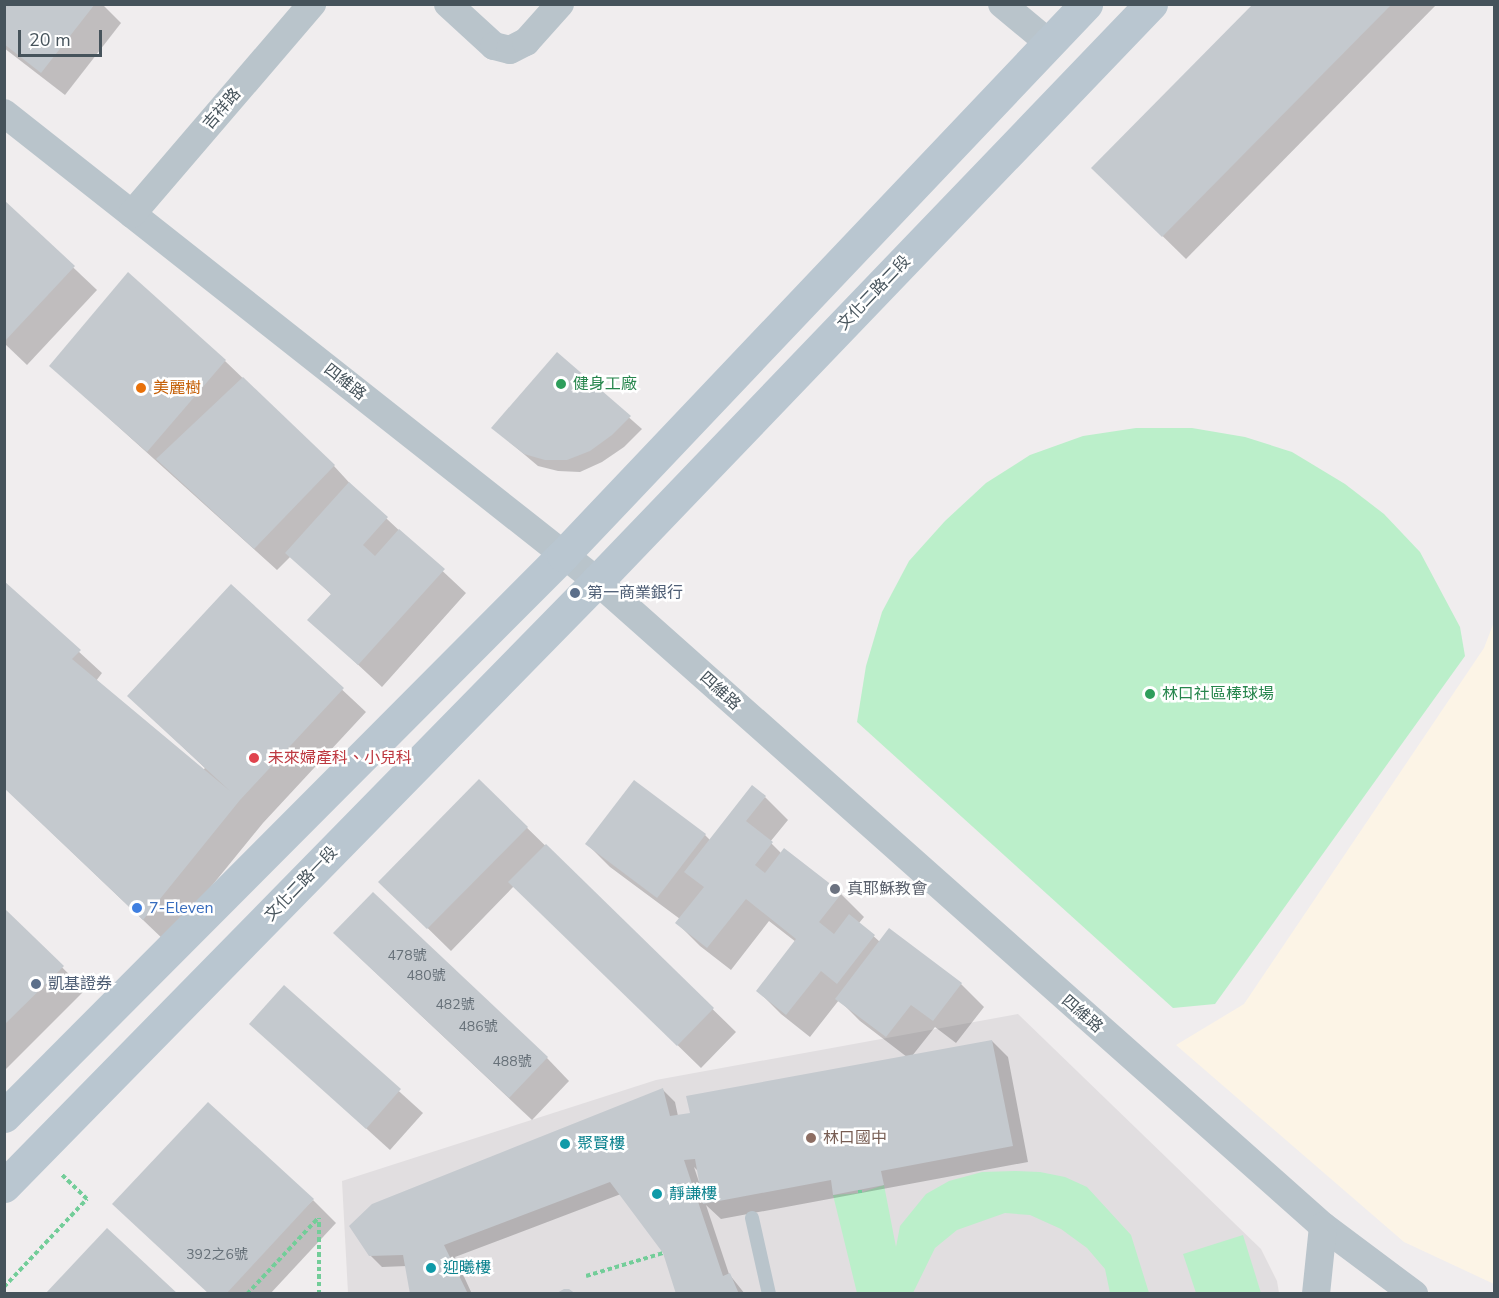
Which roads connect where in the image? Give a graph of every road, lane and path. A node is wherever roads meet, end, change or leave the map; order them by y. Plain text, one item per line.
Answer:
1 (312, 4) edge
2 (447, 4) edge
3 (560, 4) edge
4 (1002, 4) edge
5 (1086, 4) edge
6 (1151, 4) edge
7 (1049, 43) junction
8 (4, 113) edge
9 (132, 214) junction
10 (563, 555) junction
11 (597, 582) junction
12 (4, 1116) edge
13 (53, 1167) dead end
14 (4, 1186) edge
15 (752, 1218) dead end
16 (1323, 1226) junction
17 (663, 1253) dead end
18 (586, 1276) dead end
19 (4, 1287) edge
20 (247, 1293) edge
21 (319, 1293) edge
22 (769, 1293) edge
23 (1316, 1293) edge
24 (1414, 1293) edge

1 - 9 street, 吉祥路
2 - 3 street
4 - 7 street
5 - 7 street
6 - 11 street, 文化二路二段
7 - 10 street
8 - 9 street, 四維路
9 - 10 street, 四維路
10 - 11 street, 四維路
10 - 12 street
11 - 14 street, 文化二路一段
11 - 16 street, 四維路
13 - 19 path
15 - 22 lane
16 - 23 street
16 - 24 street, 四維路
17 - 18 path
20 - 21 path

